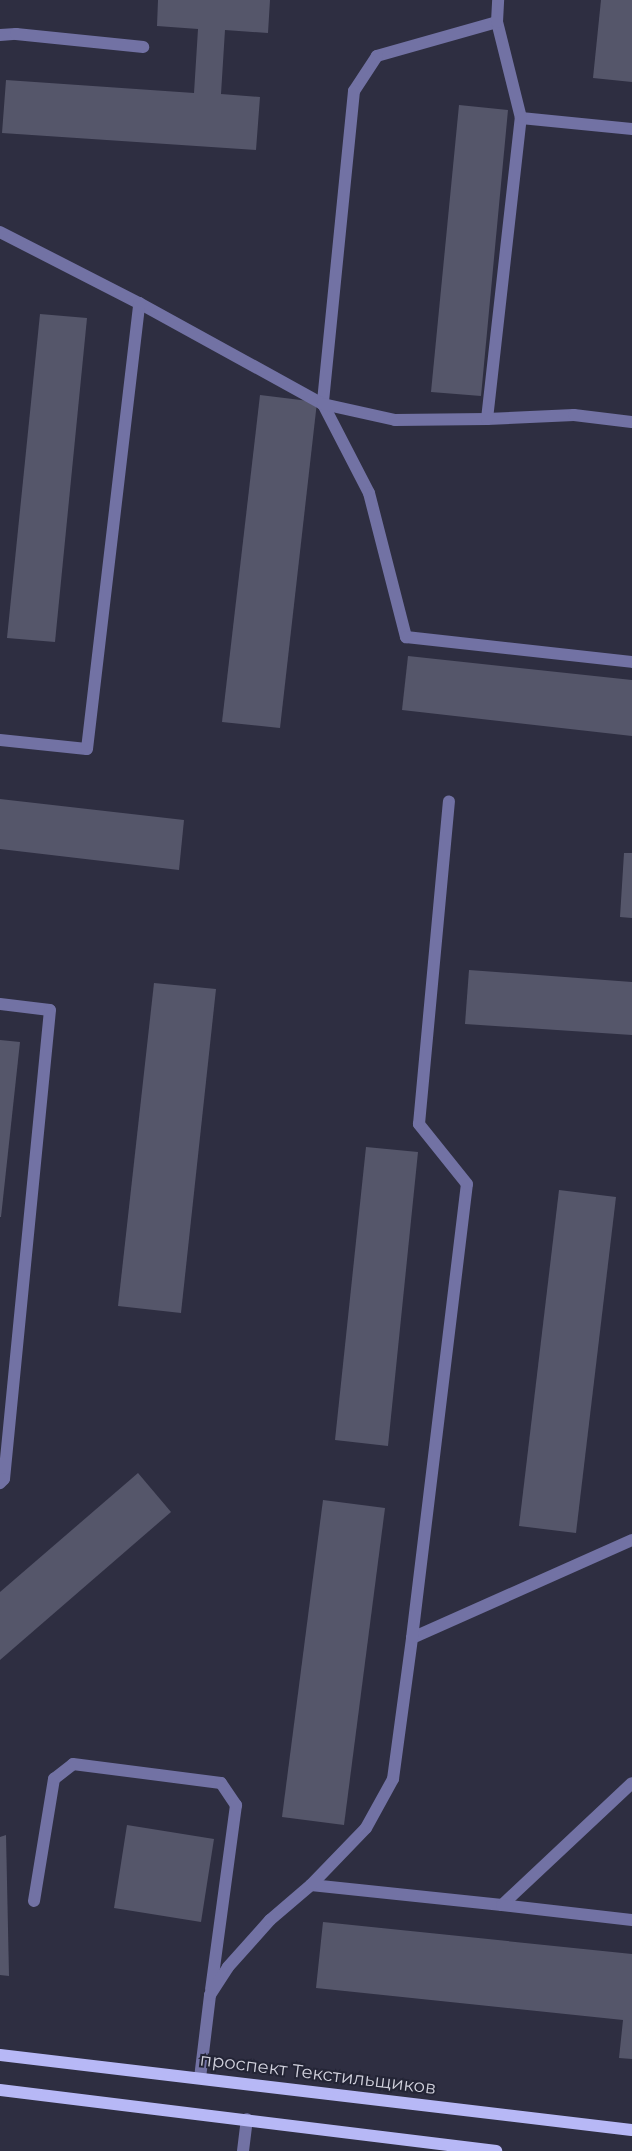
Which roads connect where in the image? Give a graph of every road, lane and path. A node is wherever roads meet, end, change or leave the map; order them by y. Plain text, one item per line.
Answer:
1 (498, 0) edge
2 (497, 22) junction
3 (0, 35) edge
4 (143, 47) dead end
5 (521, 118) junction
6 (632, 129) edge
7 (0, 232) edge
8 (139, 303) junction
9 (323, 404) junction
10 (487, 419) junction
11 (632, 422) edge
12 (632, 662) edge
13 (0, 740) edge
14 (449, 801) dead end
15 (0, 1004) edge
16 (0, 1483) edge
17 (632, 1540) edge
18 (412, 1638) junction
19 (632, 1783) edge
20 (311, 1884) junction
21 (34, 1901) dead end
22 (502, 1905) junction
23 (632, 1920) edge
24 (210, 1995) junction
25 (0, 2054) edge
26 (200, 2078) junction
27 (0, 2090) edge
28 (247, 2119) junction
29 (632, 2130) edge
30 (243, 2151) edge
31 (496, 2151) edge

1 - 2 lane
2 - 5 lane
2 - 9 lane
3 - 4 lane
5 - 6 lane
5 - 10 lane
7 - 8 lane
8 - 9 lane
8 - 13 lane
9 - 10 lane
9 - 12 lane
10 - 11 lane
14 - 18 lane
15 - 16 lane
17 - 18 lane
18 - 20 lane
19 - 22 lane
20 - 22 lane
20 - 24 lane
21 - 24 lane
22 - 23 lane
24 - 26 lane
25 - 26 main road, проспект Текстильщиков
26 - 29 main road, проспект Текстильщиков
27 - 28 main road
28 - 30 lane
28 - 31 main road

